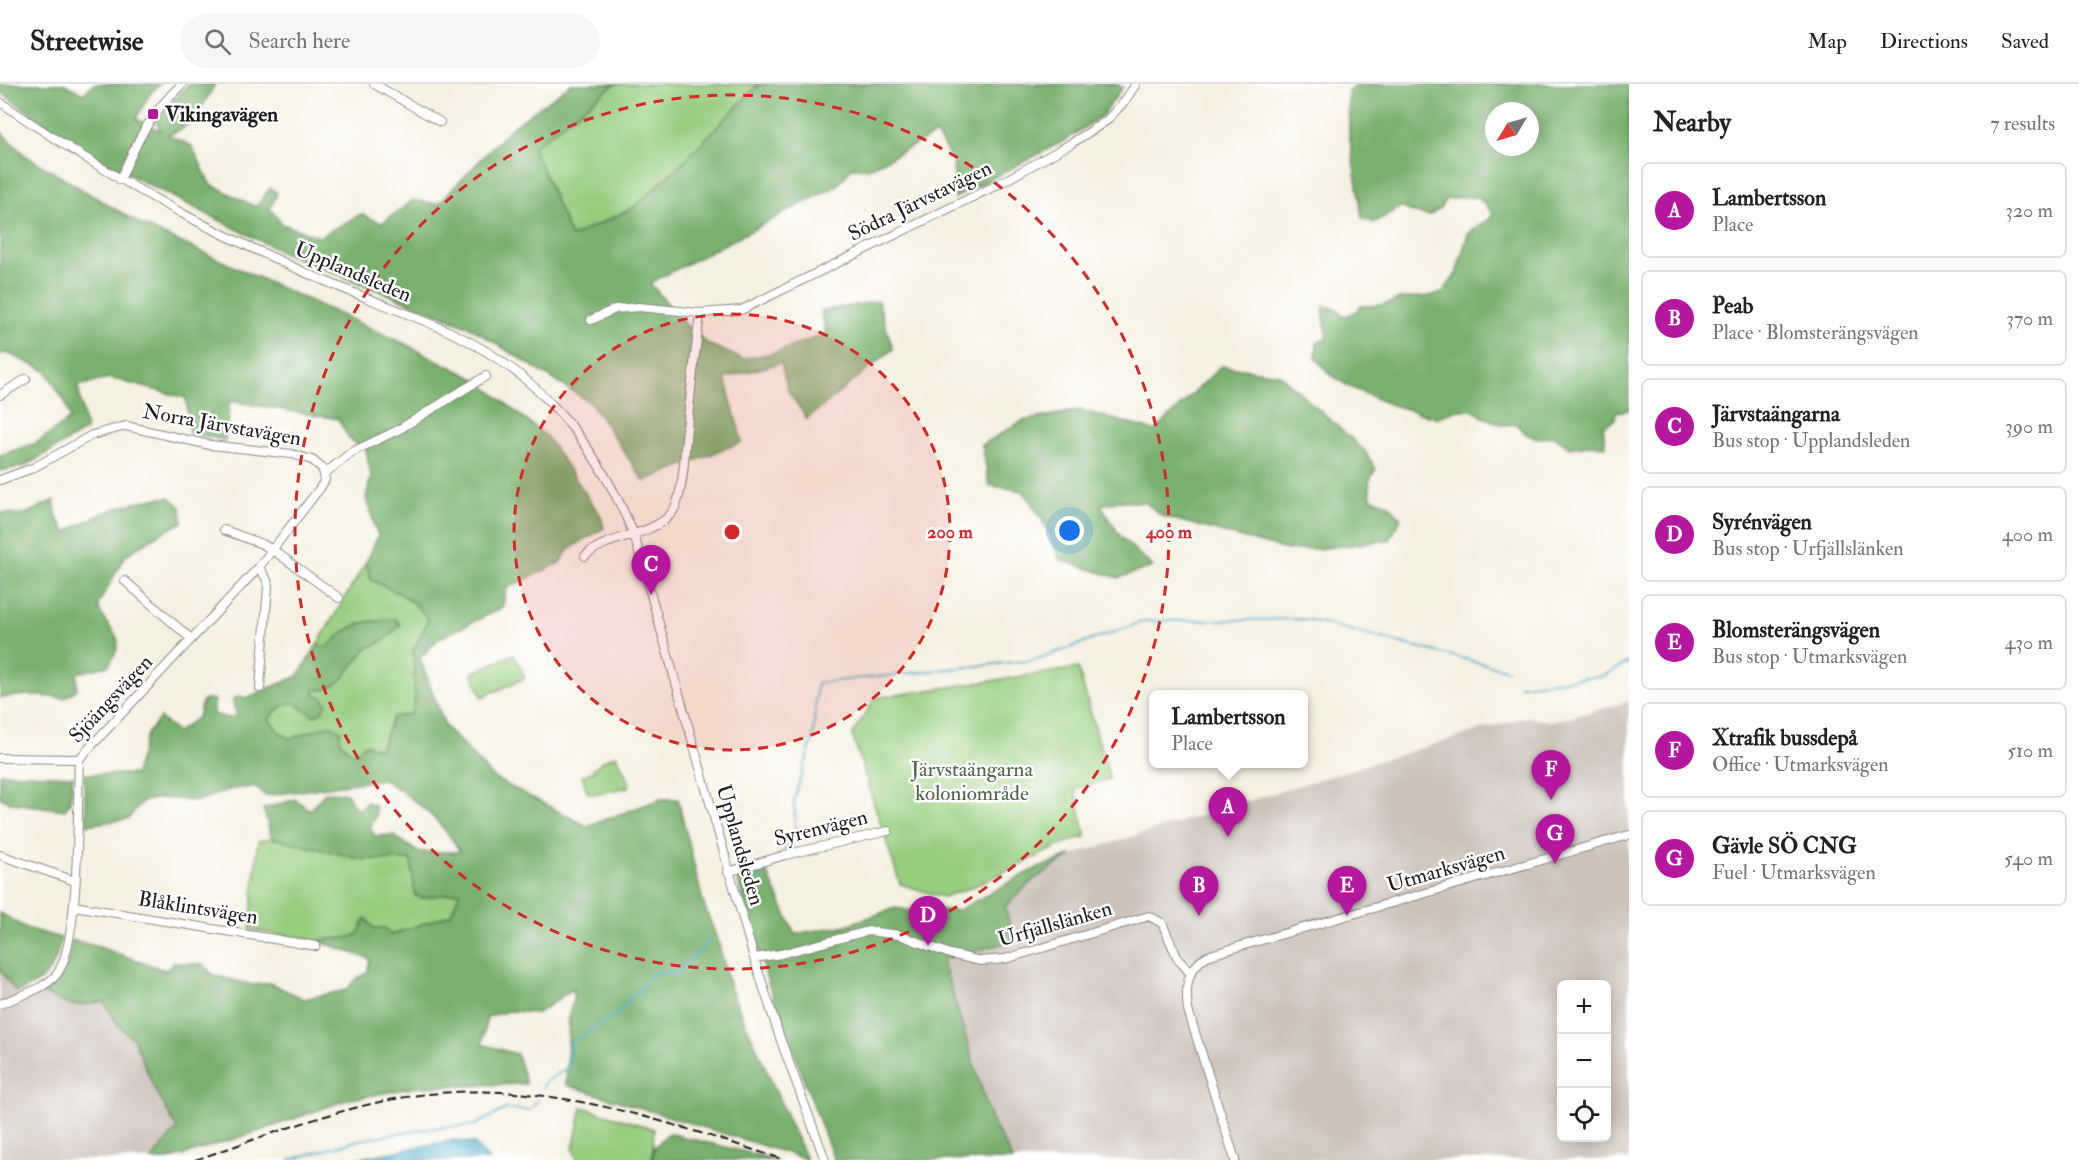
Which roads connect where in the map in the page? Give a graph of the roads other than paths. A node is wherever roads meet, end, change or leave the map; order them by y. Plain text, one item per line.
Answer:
1 (182, 84) edge
2 (374, 84) edge
3 (1136, 84) edge
4 (0, 102) edge
5 (440, 122) dead end
6 (120, 180) junction
7 (700, 313) junction
8 (591, 320) dead end
9 (486, 376) dead end
10 (26, 379) dead end
11 (0, 395) edge
12 (324, 474) junction
13 (0, 480) edge
14 (224, 530) dead end
15 (634, 535) junction
16 (273, 550) junction
17 (585, 556) dead end
18 (259, 567) junction
19 (125, 581) dead end
20 (339, 598) dead end
21 (191, 639) junction
22 (260, 688) dead end
23 (0, 758) edge
24 (79, 759) junction
25 (888, 831) dead end
26 (1629, 835) edge
27 (0, 855) edge
28 (728, 872) junction
29 (75, 881) junction
30 (74, 906) junction
31 (316, 946) dead end
32 (754, 958) junction
33 (1190, 973) junction
34 (0, 1004) edge
35 (825, 1160) edge
36 (1235, 1160) edge

1 - 6 street
2 - 5 street
3 - 7 street, Södra Järvstavägen
4 - 6 street, Upplandsleden
6 - 15 street, Upplandsleden
7 - 8 street, Södra Järvstavägen
7 - 15 street
9 - 12 street
10 - 11 street
12 - 13 street, Norra Järvstavägen
12 - 16 street, Sjöängsvägen
14 - 16 street
15 - 17 street
15 - 28 street, Upplandsleden
16 - 18 street, Sjöängsvägen
16 - 20 street
18 - 21 street, Sjöängsvägen
18 - 22 street
19 - 21 street
21 - 24 street, Sjöängsvägen
23 - 24 street
24 - 29 street, Sjöängsvägen
25 - 28 street, Syrenvägen
26 - 33 street, Utmarksvägen
27 - 29 street
28 - 32 street, Upplandsleden
29 - 30 street, Sjöängsvägen
30 - 31 street, Blåklintsvägen
30 - 34 street, Sjöängsvägen
32 - 33 street, Urfjällslänken
32 - 35 street, Upplandsleden
33 - 36 street

